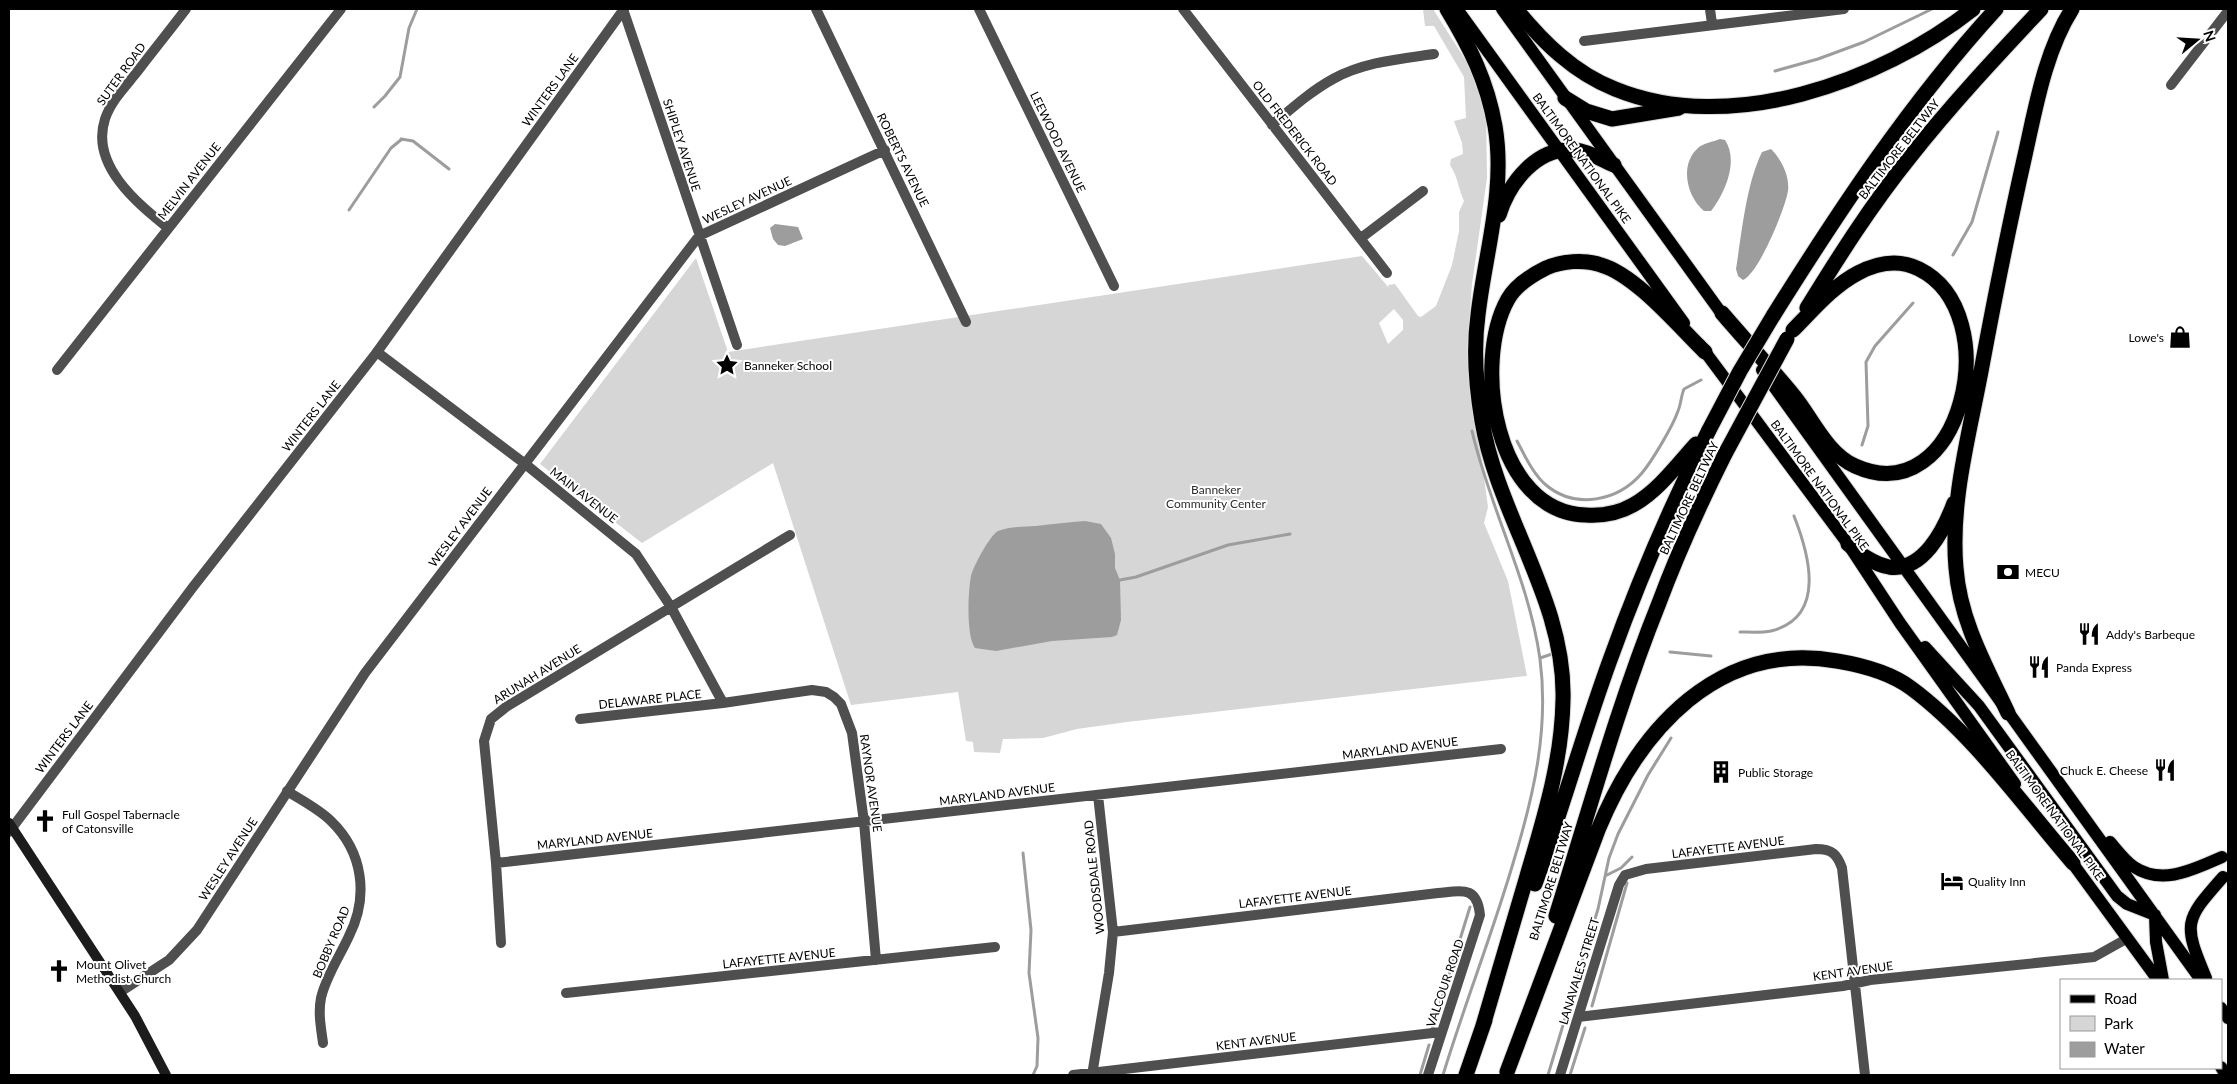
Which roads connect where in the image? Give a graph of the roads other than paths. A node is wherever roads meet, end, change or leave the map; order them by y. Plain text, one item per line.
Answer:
1 (186, 9) edge
2 (341, 9) edge
3 (624, 9) edge
4 (816, 9) edge
5 (979, 9) edge
6 (1183, 9) edge
7 (1447, 9) edge
8 (1457, 9) edge
9 (1502, 9) edge
10 (1516, 9) edge
11 (1710, 9) edge
12 (1844, 9) edge
13 (1973, 9) edge
14 (1996, 9) edge
15 (2041, 9) edge
16 (2072, 9) edge
17 (2227, 15) edge
18 (1712, 24) junction
19 (1584, 41) dead end
20 (1434, 54) dead end
21 (2171, 85) dead end
22 (1565, 98) junction
23 (1685, 106) junction
24 (1272, 125) junction
25 (885, 150) junction
26 (1560, 152) junction
27 (1614, 166) junction
28 (1423, 191) dead end
29 (168, 228) junction
30 (1492, 233) junction
31 (699, 236) junction
32 (1361, 238) junction
33 (1387, 273) dead end
34 (1114, 286) dead end
35 (1722, 314) junction
36 (966, 322) dead end
37 (1790, 334) junction
38 (737, 345) dead end
39 (377, 352) junction
40 (1705, 352) junction
41 (57, 370) dead end
42 (1708, 430) junction
43 (524, 464) junction
44 (1960, 485) junction
45 (790, 535) dead end
46 (1848, 544) junction
47 (1903, 567) junction
48 (671, 607) junction
49 (1900, 623) junction
50 (723, 703) junction
51 (2008, 713) junction
52 (580, 719) dead end
53 (1501, 748) dead end
54 (287, 791) junction
55 (1098, 795) junction
56 (2082, 816) junction
57 (864, 822) junction
58 (10, 828) edge
59 (2222, 857) dead end
60 (496, 863) junction
61 (2072, 863) junction
62 (1625, 875) joint
63 (2223, 877) dead end
64 (1477, 899) joint
65 (2155, 915) junction
66 (1113, 932) junction
67 (2128, 938) junction
68 (501, 943) dead end
69 (995, 948) dead end
70 (876, 960) junction
71 (2157, 979) edge
72 (2164, 979) edge
73 (2200, 979) edge
74 (2207, 979) edge
75 (1856, 983) junction
76 (120, 992) junction
77 (566, 993) dead end
78 (1578, 1017) junction
79 (1482, 1029) junction
80 (1441, 1032) junction
81 (323, 1043) dead end
82 (1507, 1073) edge
83 (1092, 1074) edge
84 (166, 1075) edge
85 (1073, 1075) edge
86 (1428, 1075) edge
87 (1466, 1075) edge
88 (1560, 1075) edge
89 (1865, 1075) edge

1 - 29 street, SUTER ROAD
2 - 29 street, MELVIN AVENUE
3 - 31 street, SHIPLEY AVENUE
3 - 39 street, WINTERS LANE
4 - 25 street, ROBERTS AVENUE
5 - 34 street, LEEWOOD AVENUE
6 - 24 street, OLD FREDERICK ROAD
7 - 30 highway
8 - 26 main road, BALTIMORE NATIONAL PIKE
9 - 22 main road, BALTIMORE NATIONAL PIKE
10 - 23 highway
11 - 18 street
12 - 18 street
13 - 23 highway
14 - 42 highway, BALTIMORE BELTWAY, bridge
15 - 37 highway, BALTIMORE BELTWAY
16 - 44 highway
17 - 21 street
18 - 19 street
20 - 24 street
22 - 23 highway
22 - 27 main road, BALTIMORE NATIONAL PIKE
24 - 32 street, OLD FREDERICK ROAD
25 - 31 street, WESLEY AVENUE
25 - 36 street, ROBERTS AVENUE
26 - 27 highway
26 - 30 highway
26 - 40 main road, BALTIMORE NATIONAL PIKE
27 - 35 main road, BALTIMORE NATIONAL PIKE
28 - 32 street
29 - 41 street, MELVIN AVENUE
30 - 79 highway
31 - 38 street, SHIPLEY AVENUE
31 - 43 street, WESLEY AVENUE
32 - 33 street, OLD FREDERICK ROAD
35 - 37 highway
35 - 47 main road, BALTIMORE NATIONAL PIKE
37 - 82 highway, BALTIMORE BELTWAY, bridge
39 - 43 street, MAIN AVENUE
39 - 58 street, WINTERS LANE
40 - 42 highway
40 - 46 main road, BALTIMORE NATIONAL PIKE
42 - 79 highway, BALTIMORE BELTWAY
43 - 48 street, MAIN AVENUE
43 - 54 street, WESLEY AVENUE
44 - 47 highway
44 - 51 highway
45 - 48 street, ARUNAH AVENUE
46 - 47 highway
46 - 49 main road, BALTIMORE NATIONAL PIKE
47 - 51 main road, BALTIMORE NATIONAL PIKE
48 - 50 street, MAIN AVENUE
48 - 60 street, ARUNAH AVENUE
49 - 61 main road, BALTIMORE NATIONAL PIKE
49 - 65 main road
50 - 52 street, DELAWARE PLACE
50 - 57 street, RAYNOR AVENUE
51 - 56 main road, BALTIMORE NATIONAL PIKE
53 - 55 street, MARYLAND AVENUE
54 - 76 street, WESLEY AVENUE
54 - 81 street, BOBBY ROAD
55 - 57 street, MARYLAND AVENUE
55 - 66 street, WOODSDALE ROAD
56 - 59 main road
56 - 65 main road, BALTIMORE NATIONAL PIKE
57 - 60 street, MARYLAND AVENUE
57 - 70 street, RAYNOR AVENUE
58 - 76 main road
60 - 68 street, ARUNAH AVENUE
61 - 67 main road, BALTIMORE NATIONAL PIKE
61 - 82 highway
62 - 75 street, LAFAYETTE AVENUE
62 - 78 street, LANAVALES STREET
63 - 74 main road
64 - 66 street, LAFAYETTE AVENUE
64 - 80 street, VALCOUR ROAD
65 - 72 main road
65 - 73 main road, BALTIMORE NATIONAL PIKE
66 - 83 street, WOODSDALE ROAD
67 - 71 main road, BALTIMORE NATIONAL PIKE
67 - 75 street, KENT AVENUE
69 - 70 street, LAFAYETTE AVENUE
70 - 77 street, LAFAYETTE AVENUE
75 - 78 street, KENT AVENUE
75 - 89 street
76 - 84 main road
78 - 88 street, LANAVALES STREET
79 - 87 highway, BALTIMORE BELTWAY
80 - 83 street, KENT AVENUE
80 - 86 street, VALCOUR ROAD
83 - 85 street, KENT AVENUE

